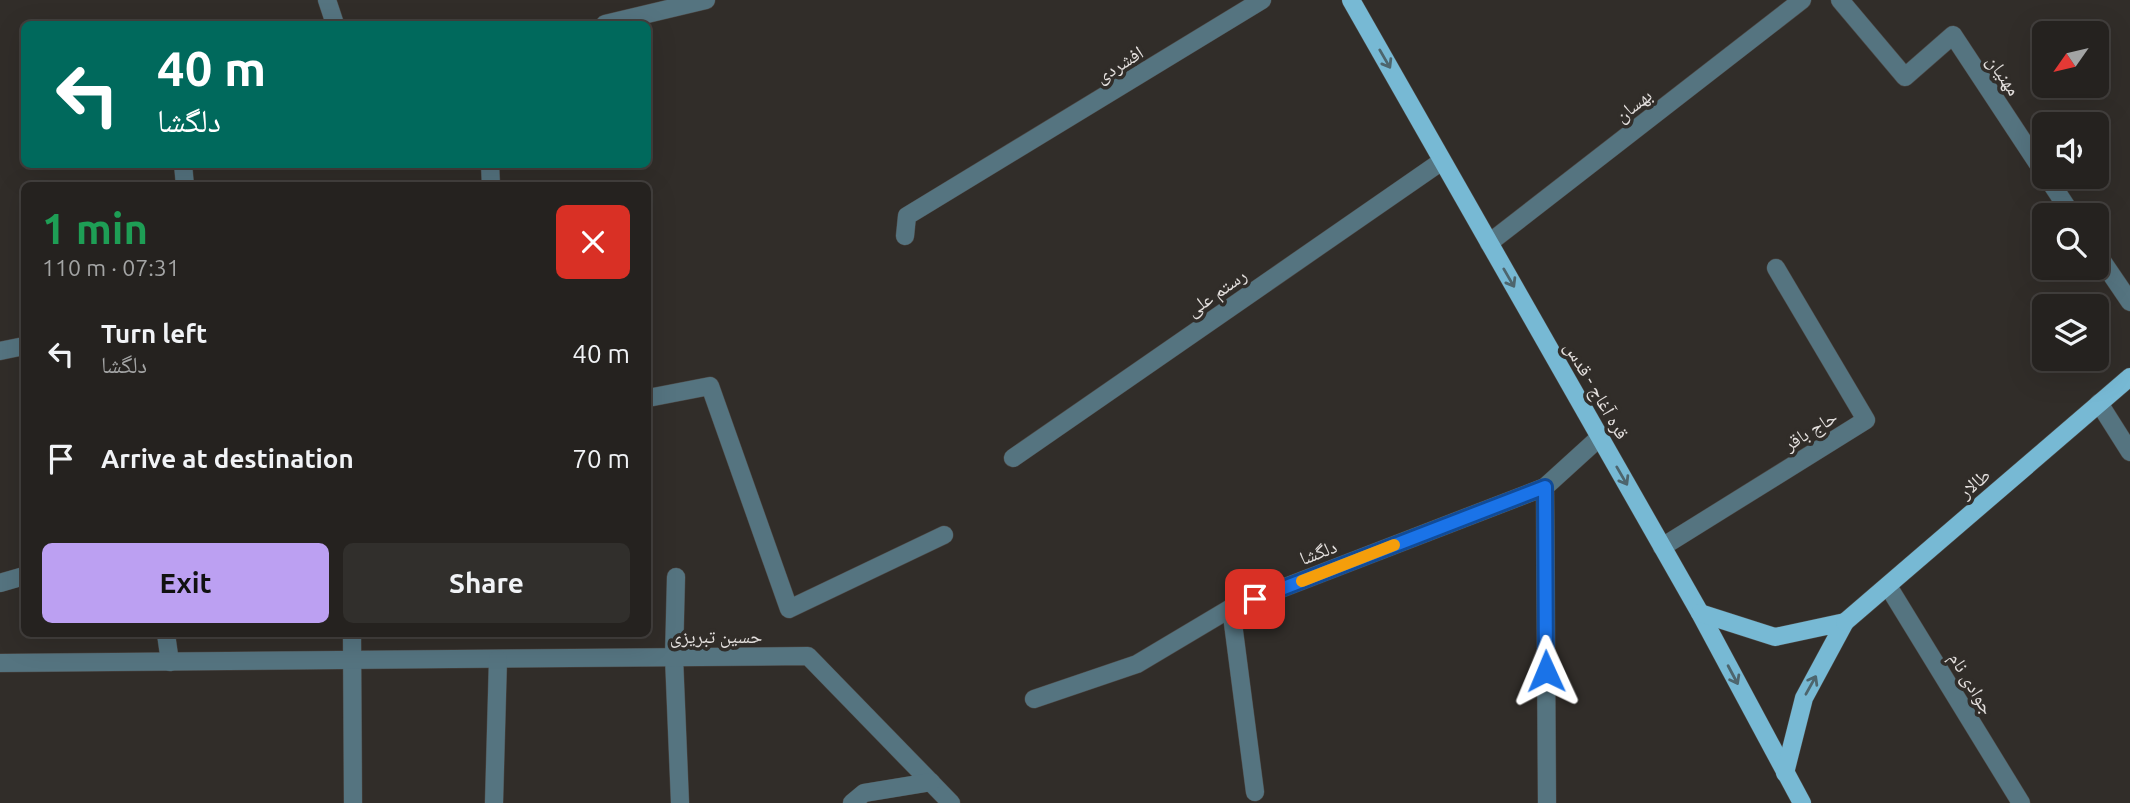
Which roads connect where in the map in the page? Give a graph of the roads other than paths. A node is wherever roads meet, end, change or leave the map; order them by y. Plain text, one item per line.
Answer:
1 (327, 0) edge
2 (706, 0) edge
3 (1262, 0) edge
4 (1351, 0) edge
5 (1802, 0) edge
6 (1840, 0) edge
7 (334, 21) edge
8 (618, 21) edge
9 (2032, 155) edge
10 (1442, 161) junction
11 (905, 236) dead end
12 (1489, 243) junction
13 (1776, 268) dead end
14 (2109, 270) edge
15 (2130, 302) edge
16 (21, 347) edge
17 (0, 351) edge
18 (2130, 377) edge
19 (651, 397) edge
20 (2099, 403) junction
21 (1600, 437) junction
22 (2130, 452) edge
23 (1013, 458) dead end
24 (1545, 487) junction
25 (944, 535) dead end
26 (1662, 547) junction
27 (21, 577) edge
28 (676, 577) dead end
29 (0, 583) edge
30 (1888, 586) junction
31 (1231, 608) junction
32 (1700, 613) junction
33 (1845, 622) junction
34 (166, 637) edge
35 (352, 637) edge
36 (674, 657) junction
37 (498, 659) junction
38 (351, 660) junction
39 (170, 662) junction
40 (0, 663) edge
41 (1034, 699) dead end
42 (1785, 773) junction
43 (931, 782) junction
44 (1255, 792) dead end
45 (353, 803) edge
46 (494, 803) edge
47 (680, 803) edge
48 (852, 803) edge
49 (951, 803) edge
50 (1547, 803) edge
51 (1802, 803) edge
52 (2021, 803) edge

1 - 7 street
2 - 8 street
3 - 11 street, افشردی
4 -> 10 main road, قره آغاج - قدس
5 - 12 street, بهسان
6 - 9 street, مهنیان
10 - 12 main road, قره آغاج - قدس
10 - 23 street, رستم علی
12 -> 21 main road, قره آغاج - قدس
13 - 26 street, حاج باقر
14 - 15 street
16 - 17 street
18 - 20 main road, طالار
19 - 25 street
20 - 22 street
20 - 30 main road, طالار
21 - 24 street, دلگشا
21 -> 26 main road, قره آغاج - قدس
24 - 31 street, دلگشا
24 - 50 street
26 - 32 main road, قره آغاج - قدس
27 - 29 street
28 - 36 street
30 - 33 main road, طالار
30 - 52 street, جوادی نام
31 - 41 street, دلگشا
31 - 44 street
32 - 33 main road
32 -> 42 main road, قره آغاج - قدس
42 -> 33 main road
34 - 39 street
35 - 38 street
36 - 37 street, حسین تبریزی
36 - 43 street, حسین تبریزی
36 - 47 street
37 - 38 street, حسین تبریزی
37 - 46 street
38 - 39 street, حسین تبریزی
38 - 45 street
39 - 40 street, حسین تبریزی
42 - 51 main road, قره آغاج - قدس
43 - 48 street
43 - 49 street, حسین تبریزی

